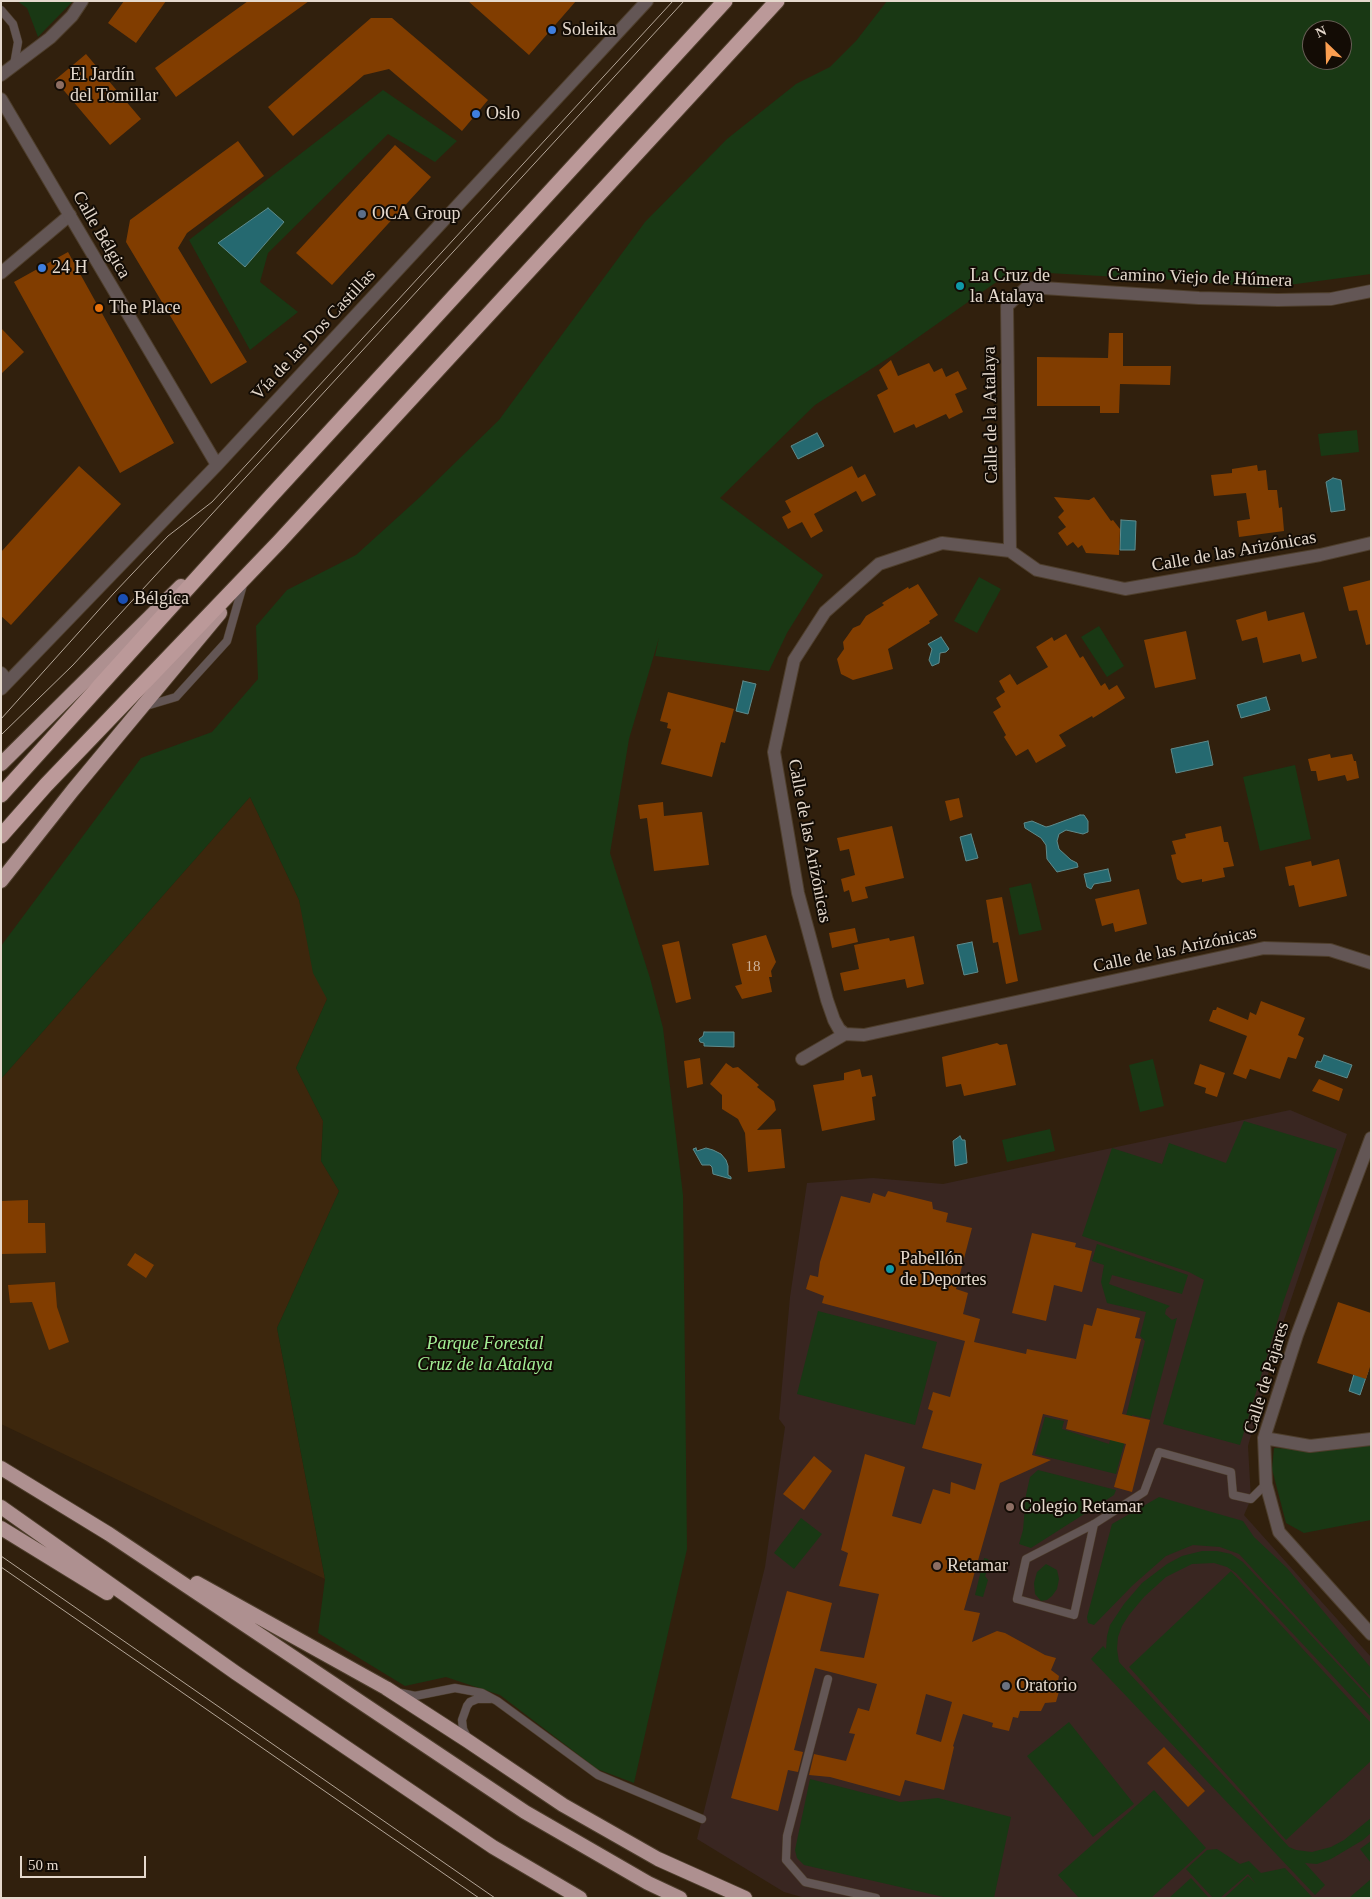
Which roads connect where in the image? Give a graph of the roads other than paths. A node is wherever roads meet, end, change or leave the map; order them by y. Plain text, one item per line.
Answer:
1 (82, 1) edge
2 (647, 1) edge
3 (725, 1) edge
4 (777, 1) edge
5 (1, 10) edge
6 (14, 65) junction
7 (1, 75) edge
8 (1, 99) edge
9 (70, 215) junction
10 (1, 273) edge
11 (1027, 288) joint
12 (1371, 291) edge
13 (216, 465) junction
14 (272, 495) junction
15 (279, 542) junction
16 (1371, 543) edge
17 (1010, 550) junction
18 (242, 586) junction
19 (4, 681) edge
20 (142, 707) junction
21 (1, 764) edge
22 (1, 795) edge
23 (1, 836) edge
24 (1, 882) edge
25 (1371, 963) edge
26 (845, 1034) junction
27 (802, 1059) dead end
28 (1371, 1138) edge
29 (1264, 1438) junction
30 (1371, 1439) edge
31 (1, 1468) edge
32 (1266, 1484) junction
33 (1, 1507) edge
34 (1094, 1524) junction
35 (1, 1528) edge
36 (109, 1534) junction
37 (1371, 1634) edge
38 (236, 1673) junction
39 (828, 1679) dead end
40 (386, 1688) junction
41 (497, 1701) junction
42 (468, 1741) junction
43 (702, 1819) dead end
44 (580, 1898) edge
45 (680, 1898) edge
46 (745, 1898) edge
47 (876, 1898) edge

1 - 6 street
2 - 13 street, Vía de las Dos Castillas
3 - 14 highway
4 - 15 highway
5 - 6 lane
6 - 7 street
8 - 9 street, Calle Bélgica
9 - 10 street
9 - 13 street, Calle Bélgica
11 - 12 street, Camino Viejo de Húmera
11 - 17 street, Calle de la Atalaya
13 - 19 street, Vía de las Dos Castillas
14 - 21 highway
14 - 22 highway
15 - 18 highway
15 - 23 highway
16 - 17 street, Calle de las Arizónicas
17 - 26 street, Calle de las Arizónicas
18 - 20 highway
18 - 20 lane
20 - 24 highway
25 - 26 street, Calle de las Arizónicas
26 - 27 street
28 - 29 street, Calle de Pajares
29 - 30 street
29 - 32 street, Calle de Pajares
31 - 36 highway
32 - 34 lane
32 - 37 street, Calle de Pajares
33 - 38 highway
34 - 34 lane
35 - 38 highway
36 - 40 highway
36 - 45 highway
38 - 44 highway
39 - 47 lane
40 - 41 lane
40 - 42 highway
41 - 42 lane
41 - 43 lane
42 - 46 highway

